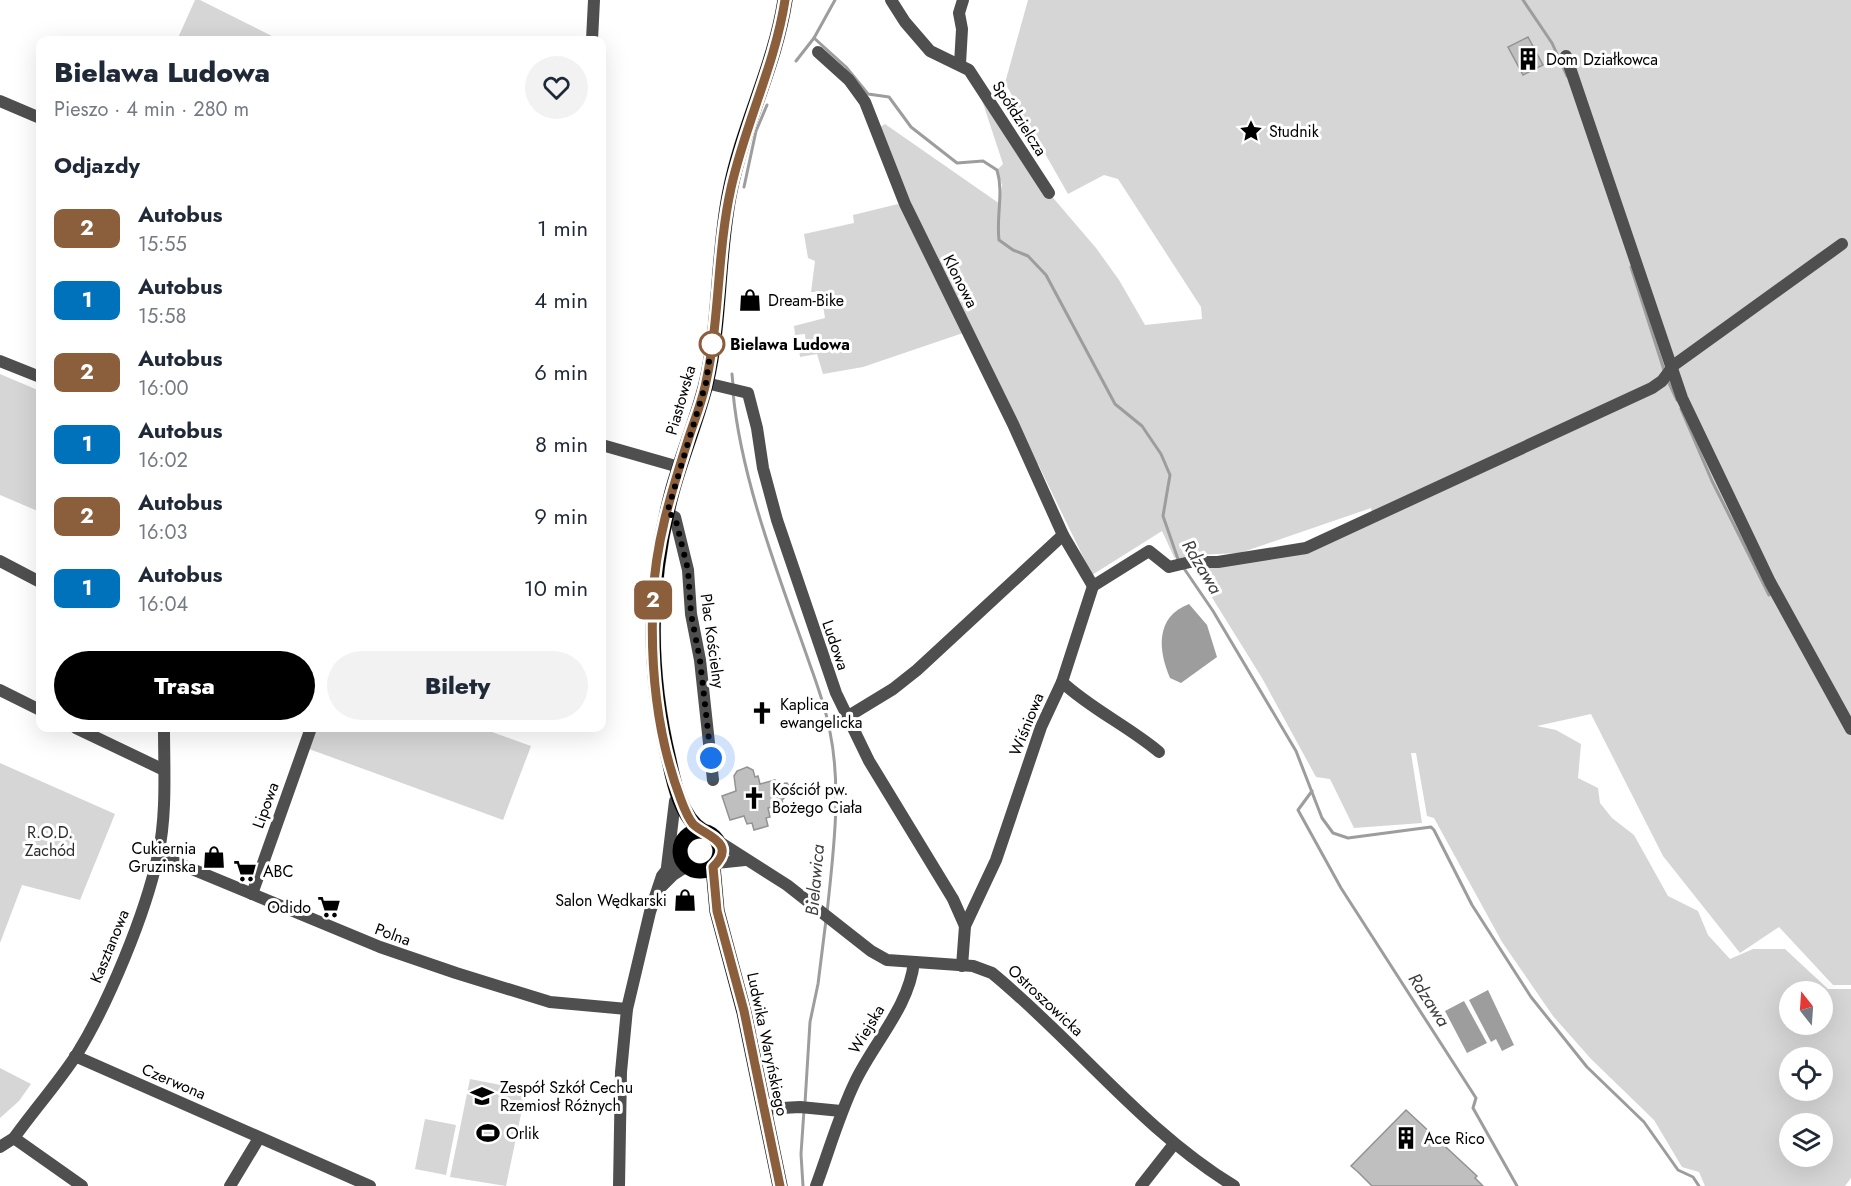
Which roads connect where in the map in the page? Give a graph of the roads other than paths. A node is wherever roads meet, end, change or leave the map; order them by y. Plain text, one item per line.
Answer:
1 (594, 0) edge
2 (785, 0) edge
3 (891, 0) edge
4 (963, 0) edge
5 (592, 36) edge
6 (818, 52) dead end
7 (1566, 56) dead end
8 (960, 64) junction
9 (0, 101) edge
10 (36, 116) edge
11 (1049, 193) dead end
12 (1842, 244) dead end
13 (0, 361) edge
14 (1670, 369) junction
15 (36, 375) edge
16 (706, 383) junction
17 (606, 446) edge
18 (679, 467) junction
19 (667, 513) junction
20 (1063, 535) junction
21 (0, 561) edge
22 (36, 580) edge
23 (1093, 586) junction
24 (1062, 682) junction
25 (0, 690) edge
26 (36, 708) edge
27 (847, 717) junction
28 (1851, 729) edge
29 (84, 732) edge
30 (164, 732) edge
31 (310, 732) edge
32 (1159, 752) dead end
33 (164, 770) junction
34 (673, 777) junction
35 (713, 780) dead end
36 (675, 801) junction
37 (704, 831) junction
38 (718, 841) junction
39 (158, 855) junction
40 (687, 857) junction
41 (746, 860) junction
42 (715, 865) junction
43 (667, 867) junction
44 (657, 891) junction
45 (252, 894) junction
46 (717, 911) junction
47 (965, 926) junction
48 (914, 962) junction
49 (962, 966) junction
50 (627, 1010) junction
51 (75, 1056) junction
52 (764, 1109) junction
53 (841, 1111) junction
54 (14, 1138) junction
55 (259, 1138) junction
56 (1174, 1144) junction
57 (1, 1147) edge
58 (82, 1186) edge
59 (230, 1186) edge
60 (370, 1186) edge
61 (619, 1186) edge
62 (780, 1186) edge
63 (816, 1186) edge
64 (1141, 1186) edge
65 (1234, 1186) edge

1 - 5 street
2 - 16 main road, Piastowska
3 - 8 street
4 - 8 street
6 - 20 street, Klonowa
7 - 14 street
8 - 11 street, Spółdzielcza
9 - 10 street
12 - 14 street
13 - 15 street
14 - 23 street
14 - 28 street
16 - 18 main road, Piastowska
16 - 27 street, Ludowa
17 - 18 street
18 - 19 main road, Piastowska
19 - 34 main road, Piastowska
19 - 35 street, Plac Kościelny
20 - 23 street, Klonowa
20 - 27 street
21 - 22 street
23 - 24 street, Wiśniowa
24 - 32 street
24 - 47 street, Wiśniowa
25 - 26 street
27 - 47 street, Ludowa
29 - 33 street
30 - 33 street, Kasztanowa
31 - 45 street, Lipowa
33 - 39 street, Kasztanowa
34 - 36 main road, Piastowska
34 - 37 main road, Piastowska
36 - 40 main road, Piastowska
36 - 43 street, Piastowska
37 - 38 main road, Piastowska
37 - 40 main road
38 - 41 street, Ostroszowicka
38 - 42 main road, Ludwika Waryńskiego
39 - 45 street, Polna
39 - 51 street, Kasztanowa
40 - 42 main road
40 - 43 street
40 - 44 street
40 - 46 main road, Ludwika Waryńskiego
41 - 42 street
41 - 48 street, Ostroszowicka
42 - 46 main road, Ludwika Waryńskiego
43 - 44 street
44 - 50 street
45 - 50 street, Polna
46 - 52 main road, Ludwika Waryńskiego
47 - 49 street, Wiśniowa
48 - 49 street, Ostroszowicka
48 - 53 street, Wiejska
49 - 56 street, Ostroszowicka
50 - 61 street
51 - 54 street, Kasztanowa
51 - 55 street, Czerwona
52 - 53 street
52 - 62 main road, Ludwika Waryńskiego
53 - 63 street, Wiejska
54 - 57 street, Kasztanowa
54 - 58 street
55 - 59 street
55 - 60 street, Czerwona
56 - 64 street
56 - 65 street, Ostroszowicka

